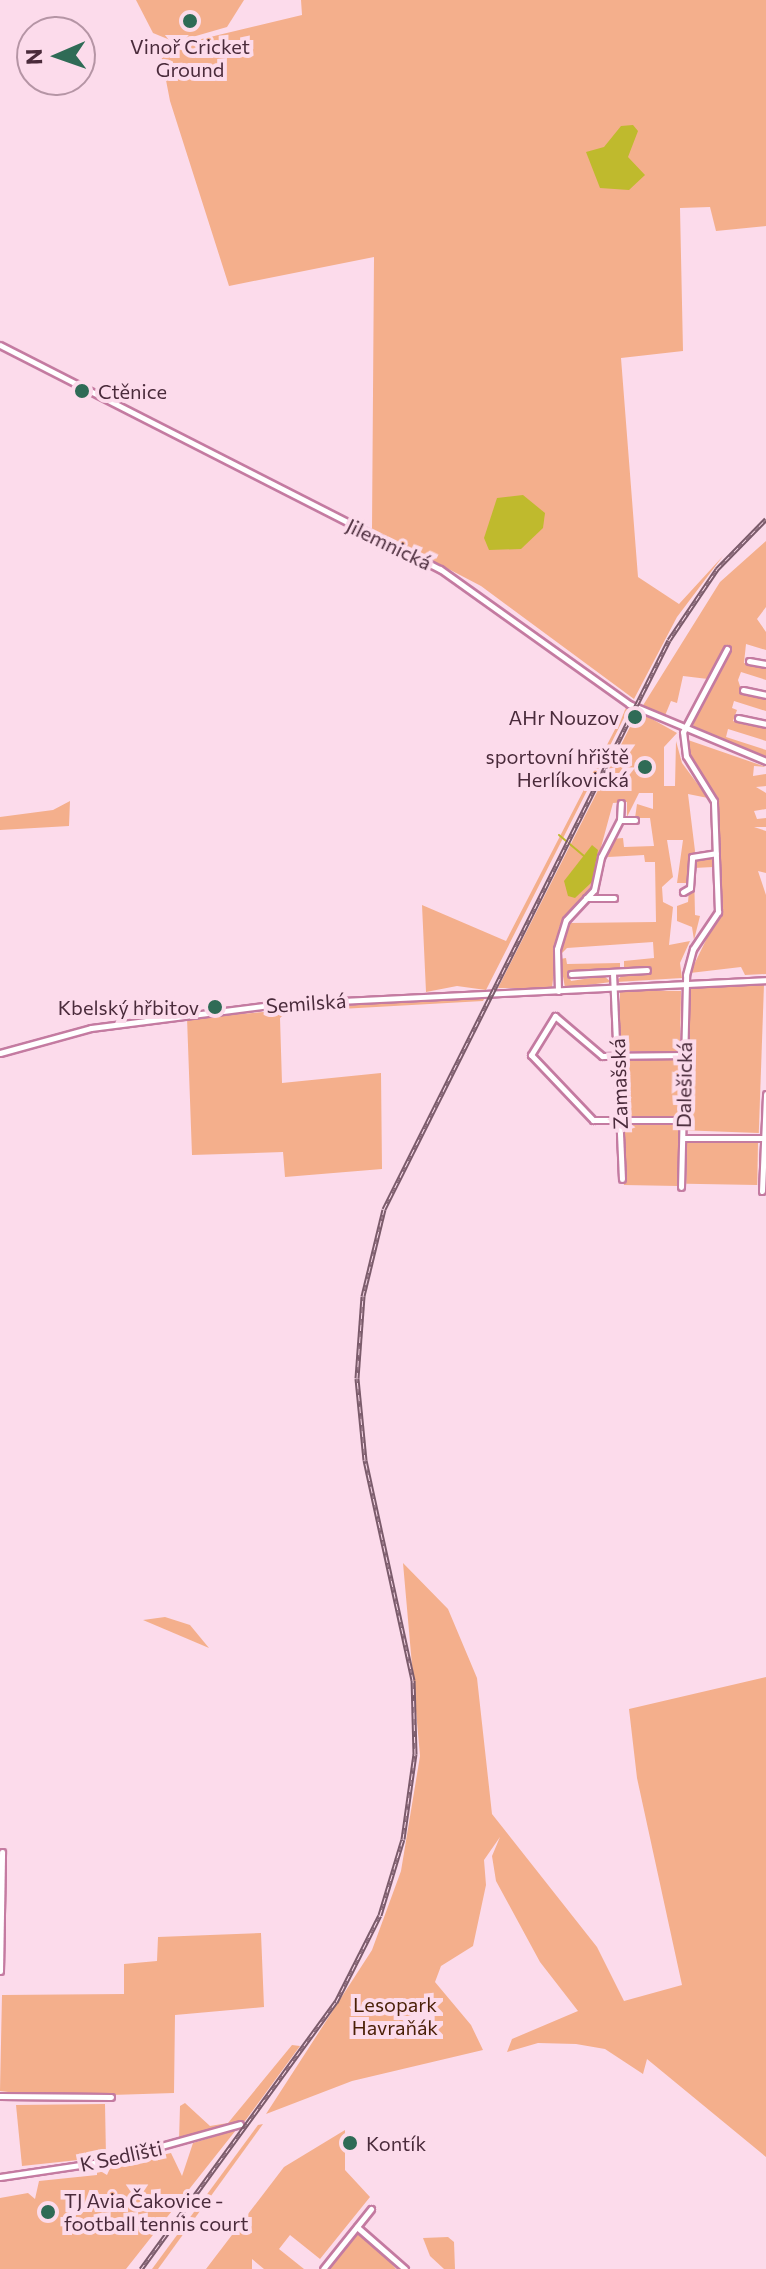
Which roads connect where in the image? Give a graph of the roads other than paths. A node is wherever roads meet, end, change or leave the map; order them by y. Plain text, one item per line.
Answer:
1 (0, 345) edge
2 (727, 649) dead end
3 (749, 661) dead end
4 (766, 664) edge
5 (743, 690) dead end
6 (766, 695) edge
7 (738, 718) dead end
8 (766, 724) edge
9 (683, 732) junction
10 (766, 761) edge
11 (621, 803) dead end
12 (620, 820) junction
13 (635, 820) dead end
14 (716, 853) junction
15 (683, 892) dead end
16 (585, 898) junction
17 (614, 898) dead end
18 (647, 970) dead end
19 (613, 973) junction
20 (571, 974) dead end
21 (766, 980) edge
22 (686, 984) junction
23 (616, 989) junction
24 (558, 991) junction
25 (0, 1053) edge
26 (619, 1055) junction
27 (685, 1055) junction
28 (766, 1094) edge
29 (621, 1120) junction
30 (683, 1120) junction
31 (683, 1138) junction
32 (765, 1138) edge
33 (622, 1179) dead end
34 (681, 1187) dead end
35 (762, 1191) dead end
36 (2, 1852) dead end
37 (0, 1971) edge
38 (0, 2096) edge
39 (111, 2097) dead end
40 (240, 2124) dead end
41 (0, 2177) edge
42 (371, 2209) dead end
43 (357, 2227) junction
44 (323, 2269) edge
45 (405, 2269) edge

1 - 9 street, Jilemnická
2 - 9 street
3 - 4 street
5 - 6 street
7 - 8 street
9 - 10 street, Jilemnická
9 - 14 street, Dalešická
11 - 12 street
12 - 13 street
12 - 16 street
14 - 15 street
14 - 22 street, Dalešická
16 - 17 street
16 - 24 street
18 - 19 street
19 - 20 street
19 - 23 street
21 - 22 street, Semilská
22 - 23 street, Semilská
22 - 27 street, Dalešická
23 - 24 street, Semilská
23 - 26 street, Zamašská
24 - 25 street, Semilská
26 - 27 street
26 - 29 street, Zamašská
26 - 29 street
27 - 30 street, Dalešická
28 - 32 street
29 - 30 street
29 - 33 street, Zamašská
30 - 31 street, Dalešická
31 - 32 street
31 - 34 street, Dalešická
32 - 35 street
36 - 37 street
38 - 39 street
40 - 41 street, K Sedlišti
42 - 43 street
43 - 44 street
43 - 45 street

